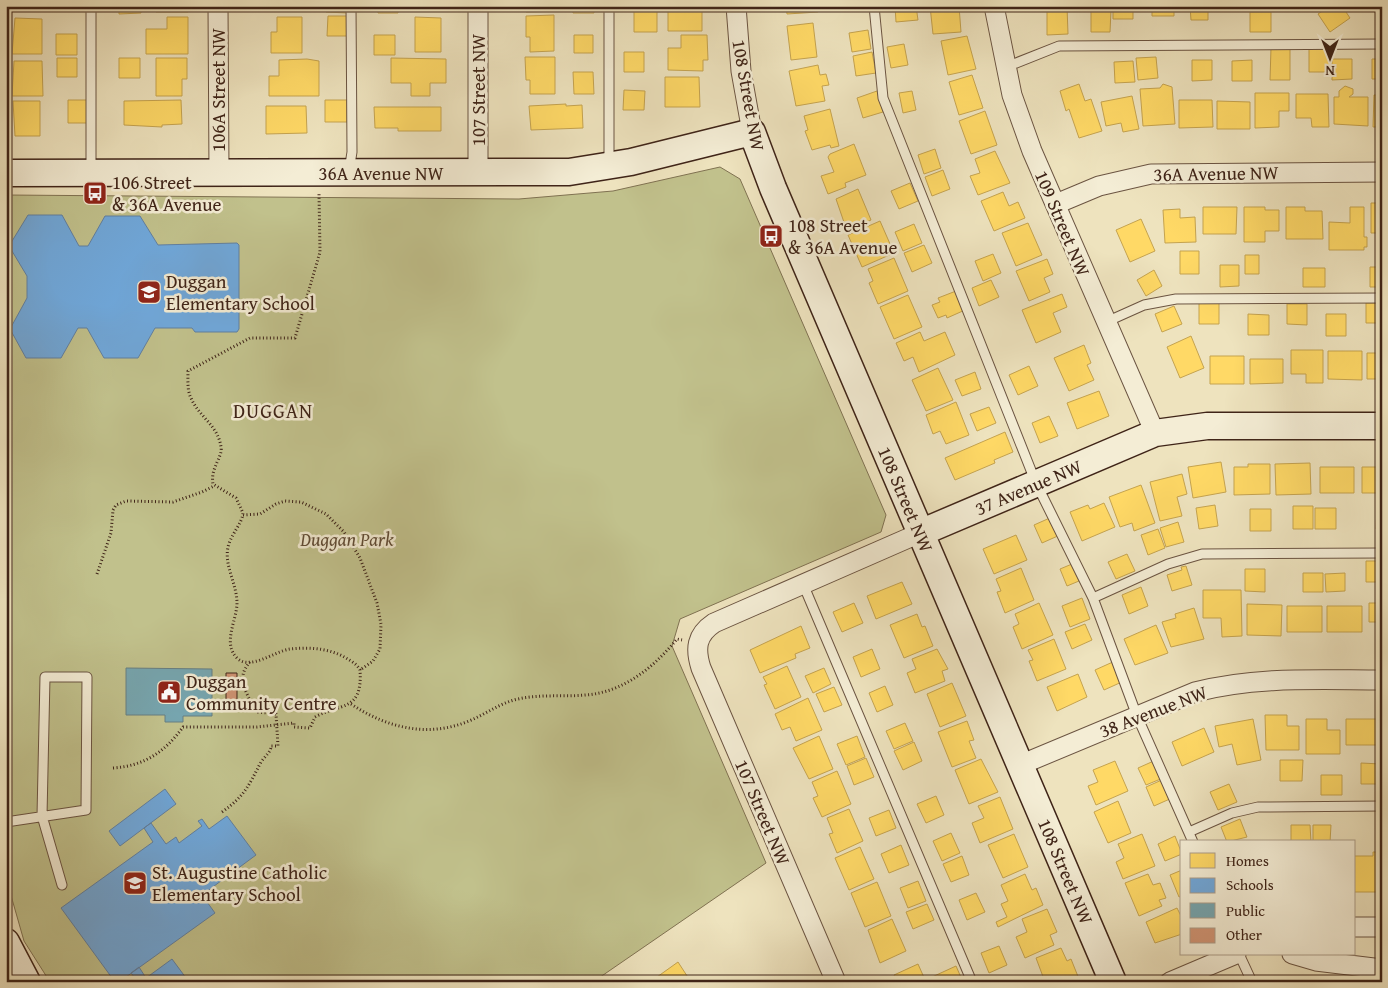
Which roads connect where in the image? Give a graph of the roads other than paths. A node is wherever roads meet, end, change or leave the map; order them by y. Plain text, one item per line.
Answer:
1 (92, 6) edge
2 (218, 6) edge
3 (351, 6) edge
4 (478, 6) edge
5 (609, 6) edge
6 (736, 6) edge
7 (874, 6) edge
8 (994, 6) edge
9 (1382, 44) edge
10 (1005, 67) junction
11 (752, 132) junction
12 (609, 166) junction
13 (1382, 172) edge
14 (6, 173) edge
15 (219, 173) junction
16 (348, 173) junction
17 (478, 173) junction
18 (92, 174) junction
19 (1056, 204) junction
20 (1382, 298) edge
21 (1106, 322) junction
22 (1382, 426) edge
23 (1155, 433) junction
24 (1036, 483) junction
25 (920, 533) junction
26 (1382, 553) edge
27 (803, 584) junction
28 (1093, 598) junction
29 (698, 640) joint
30 (1382, 680) edge
31 (1137, 716) junction
32 (1020, 765) junction
33 (1382, 806) edge
34 (42, 816) junction
35 (6, 822) edge
36 (1189, 832) junction
37 (1192, 840) edge
38 (62, 885) dead end
39 (1356, 927) edge
40 (1382, 927) edge
41 (6, 942) edge
42 (1232, 956) edge
43 (1238, 956) edge
44 (1299, 956) edge
45 (1382, 969) edge
46 (27, 982) edge
47 (836, 982) edge
48 (972, 982) edge
49 (1113, 982) edge
50 (1170, 982) edge
51 (1252, 982) edge

1 - 18 lane
2 - 15 street, 106A Street NW
3 - 16 lane
4 - 17 street, 107 Street NW
5 - 12 lane
6 - 11 street, 108 Street NW
7 - 24 lane
8 - 10 street, 109 Street NW
9 - 10 lane
10 - 19 street, 109 Street NW
11 - 12 street, 36A Avenue NW
11 - 25 street, 108 Street NW
12 - 17 street, 36A Avenue NW
13 - 19 street, 36A Avenue NW
14 - 18 street, 36A Avenue NW
15 - 16 street, 36A Avenue NW
15 - 18 street, 36A Avenue NW
16 - 17 street, 36A Avenue NW
19 - 21 street, 109 Street NW
20 - 21 lane
21 - 23 street, 109 Street NW
22 - 23 street, 37 Avenue NW
23 - 24 street, 37 Avenue NW
24 - 25 street, 37 Avenue NW
24 - 28 lane
25 - 27 street, 37 Avenue NW
25 - 32 street, 108 Street NW
26 - 28 lane
27 - 29 street, 37 Avenue NW
27 - 48 lane
28 - 31 lane
29 - 47 street, 107 Street NW
30 - 31 street, 38 Avenue NW
31 - 32 street, 38 Avenue NW
31 - 36 lane
32 - 49 street, 108 Street NW
33 - 36 lane
34 - 34 lane
34 - 35 lane
34 - 38 lane
36 - 37 lane
39 - 40 street
41 - 46 street
42 - 50 street
43 - 51 lane
44 - 45 street

